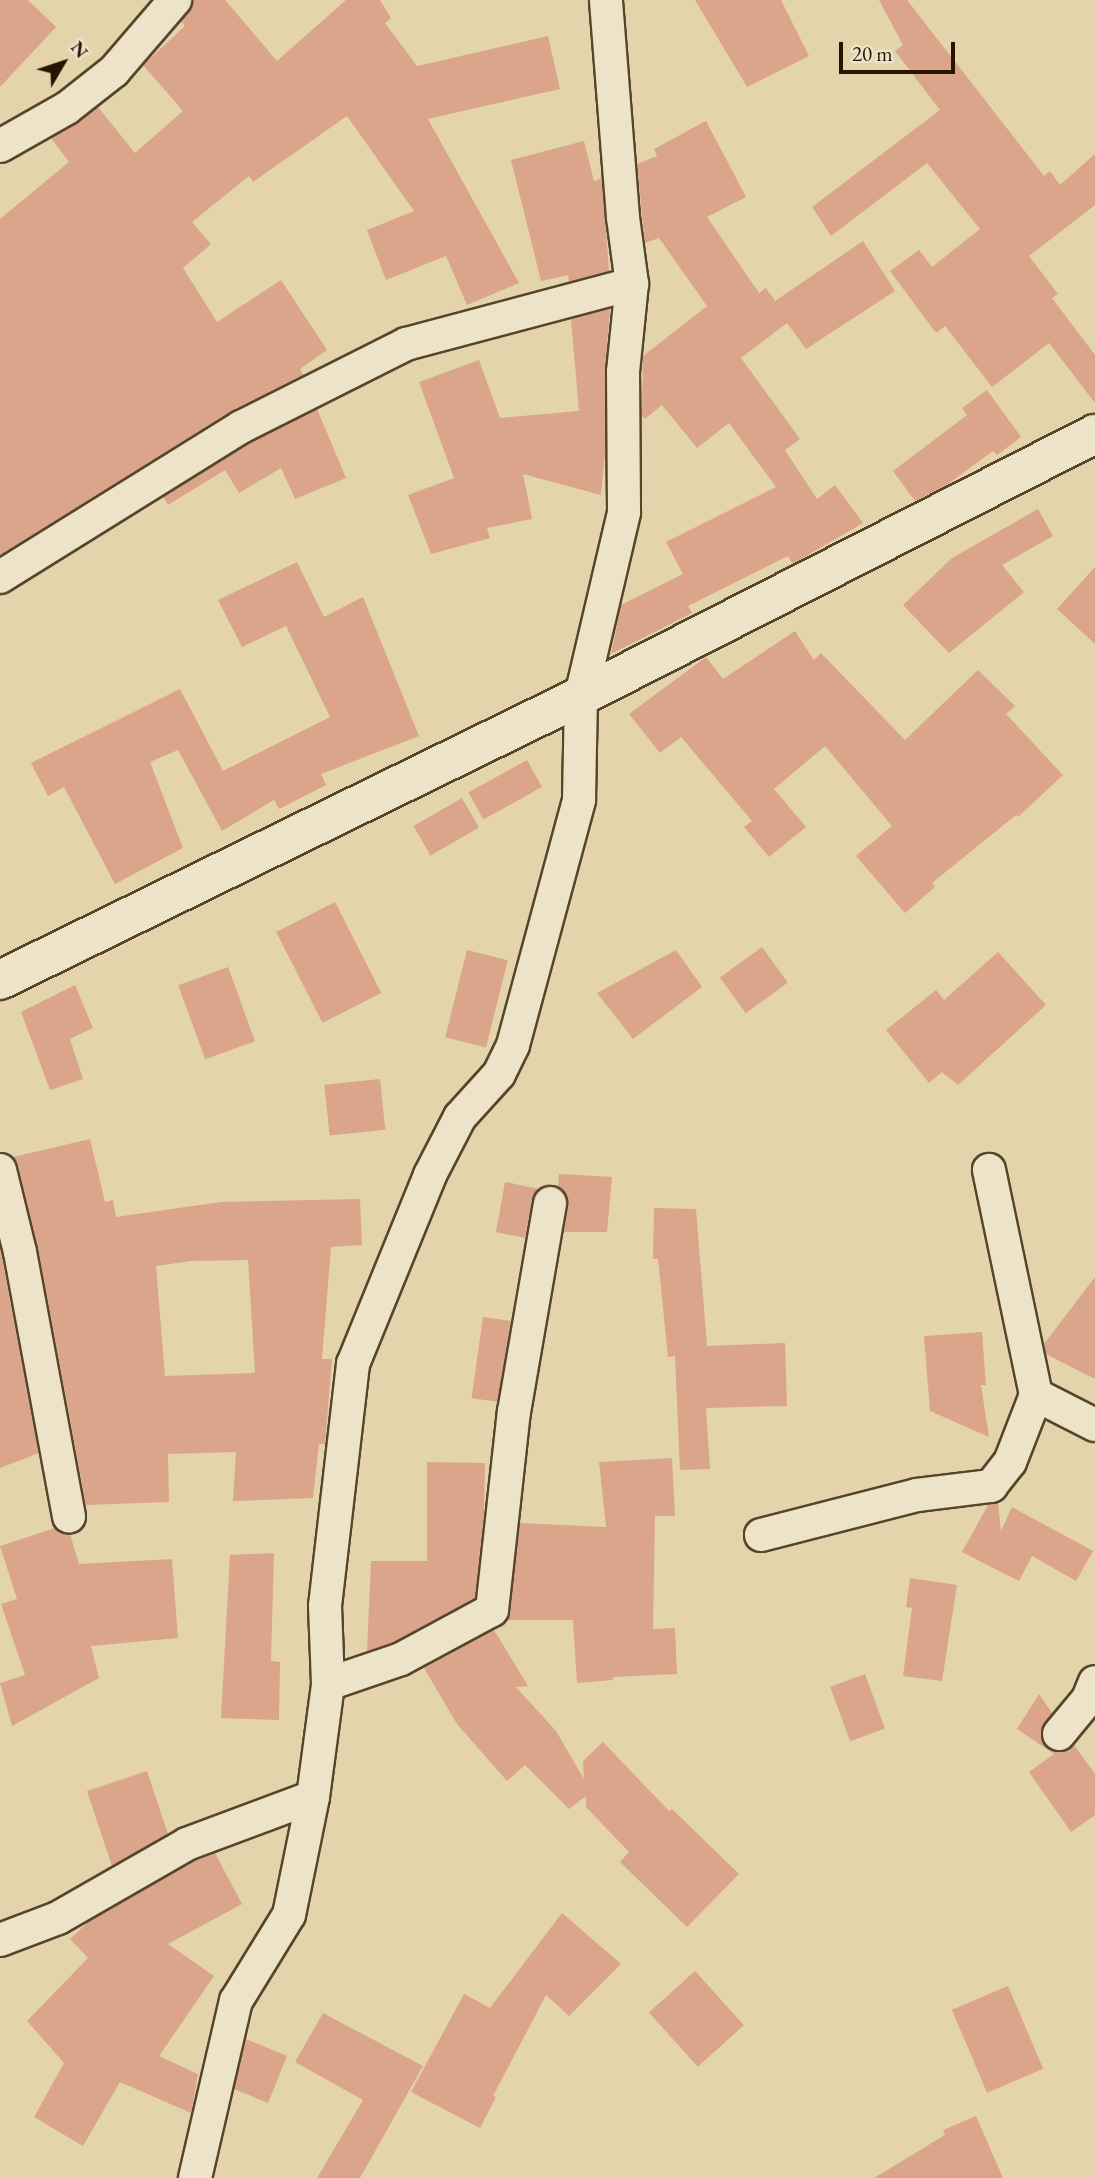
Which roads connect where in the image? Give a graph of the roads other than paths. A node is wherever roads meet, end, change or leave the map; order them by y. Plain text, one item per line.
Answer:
1 (175, 0) edge
2 (606, 0) edge
3 (0, 146) edge
4 (632, 284) junction
5 (1095, 433) edge
6 (0, 577) edge
7 (581, 696) junction
8 (0, 980) edge
9 (0, 1170) edge
10 (989, 1170) dead end
11 (550, 1203) dead end
12 (1036, 1395) junction
13 (1095, 1425) edge
14 (69, 1516) dead end
15 (761, 1535) dead end
16 (1095, 1682) edge
17 (328, 1684) junction
18 (1059, 1734) dead end
19 (313, 1797) junction
20 (0, 1940) edge
21 (195, 2178) edge

1 - 3 street
2 - 4 street
4 - 6 street
4 - 7 street
5 - 7 main road
7 - 8 main road
7 - 17 street
9 - 14 street
10 - 12 street
11 - 17 street
12 - 13 street
12 - 15 street
16 - 18 street
17 - 19 street
19 - 20 street
19 - 21 street

